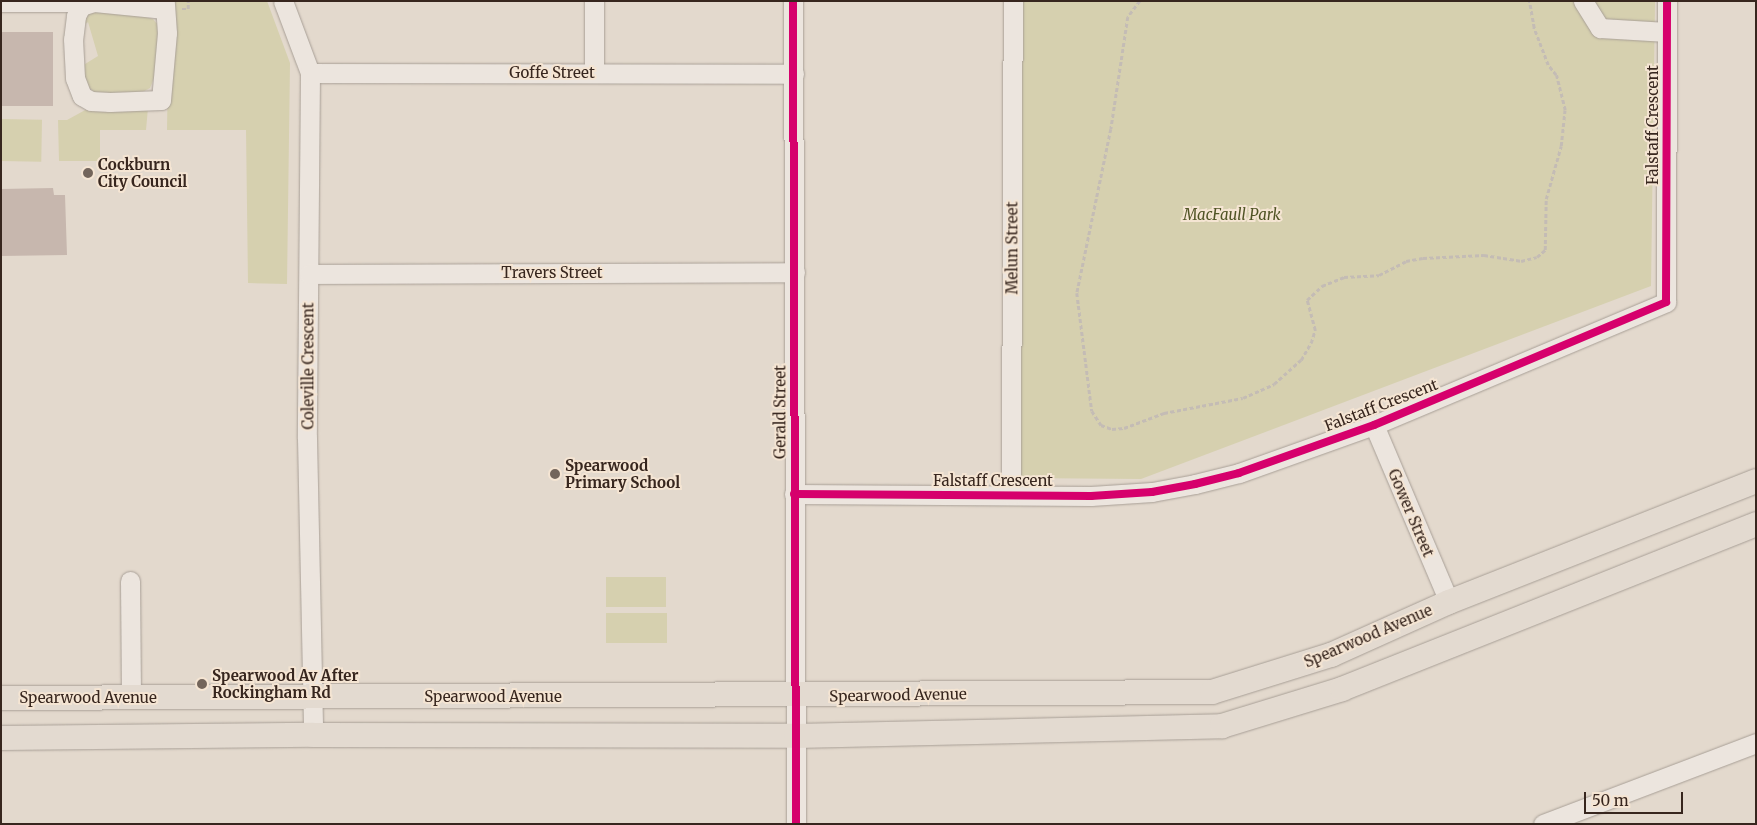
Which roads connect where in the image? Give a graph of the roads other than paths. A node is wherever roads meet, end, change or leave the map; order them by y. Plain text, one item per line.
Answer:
1 (284, 1) edge
2 (594, 1) edge
3 (793, 1) edge
4 (1013, 1) edge
5 (1583, 1) edge
6 (1667, 1) edge
7 (1, 2) edge
8 (87, 2) edge
9 (165, 5) edge
10 (1667, 32) junction
11 (310, 73) junction
12 (594, 73) junction
13 (794, 74) junction
14 (794, 272) junction
15 (309, 274) junction
16 (1374, 425) junction
17 (1756, 481) edge
18 (794, 494) junction
19 (1011, 495) junction
20 (1756, 524) edge
21 (130, 581) dead end
22 (1449, 602) junction
23 (1331, 655) junction
24 (1342, 690) junction
25 (797, 696) junction
26 (313, 697) junction
27 (1, 698) edge
28 (131, 698) junction
29 (313, 734) junction
30 (796, 736) junction
31 (1, 738) edge
32 (1756, 742) edge
33 (796, 824) edge
34 (1543, 824) edge

1 - 11 street, Coleville Crescent
2 - 12 street
3 - 13 street, Gerald Street
4 - 19 street, Melun Street
5 - 10 street
6 - 10 street, Falstaff Crescent
7 - 8 street
8 - 9 street
8 - 9 street
10 - 16 street, Falstaff Crescent
11 - 12 street, Goffe Street
11 - 15 street, Coleville Crescent
12 - 13 street, Goffe Street
13 - 14 street, Gerald Street
14 - 15 street, Travers Street
14 - 18 street, Gerald Street
15 - 26 street, Coleville Crescent
16 - 19 street, Falstaff Crescent
16 - 22 street, Gower Street
17 - 22 main road, Spearwood Avenue
18 - 19 street, Falstaff Crescent
18 - 25 street, Gerald Street
20 - 24 main road
21 - 28 street
22 - 23 main road, Spearwood Avenue
23 - 24 main road
23 - 25 main road, Spearwood Avenue
24 - 30 main road
25 - 26 main road, Spearwood Avenue
25 - 30 street, Gerald Street
26 - 28 main road, Spearwood Avenue
26 - 29 street, Coleville Crescent
27 - 28 main road, Spearwood Avenue
29 - 30 main road
29 - 31 main road
30 - 33 street, Gerald Street
32 - 34 street

